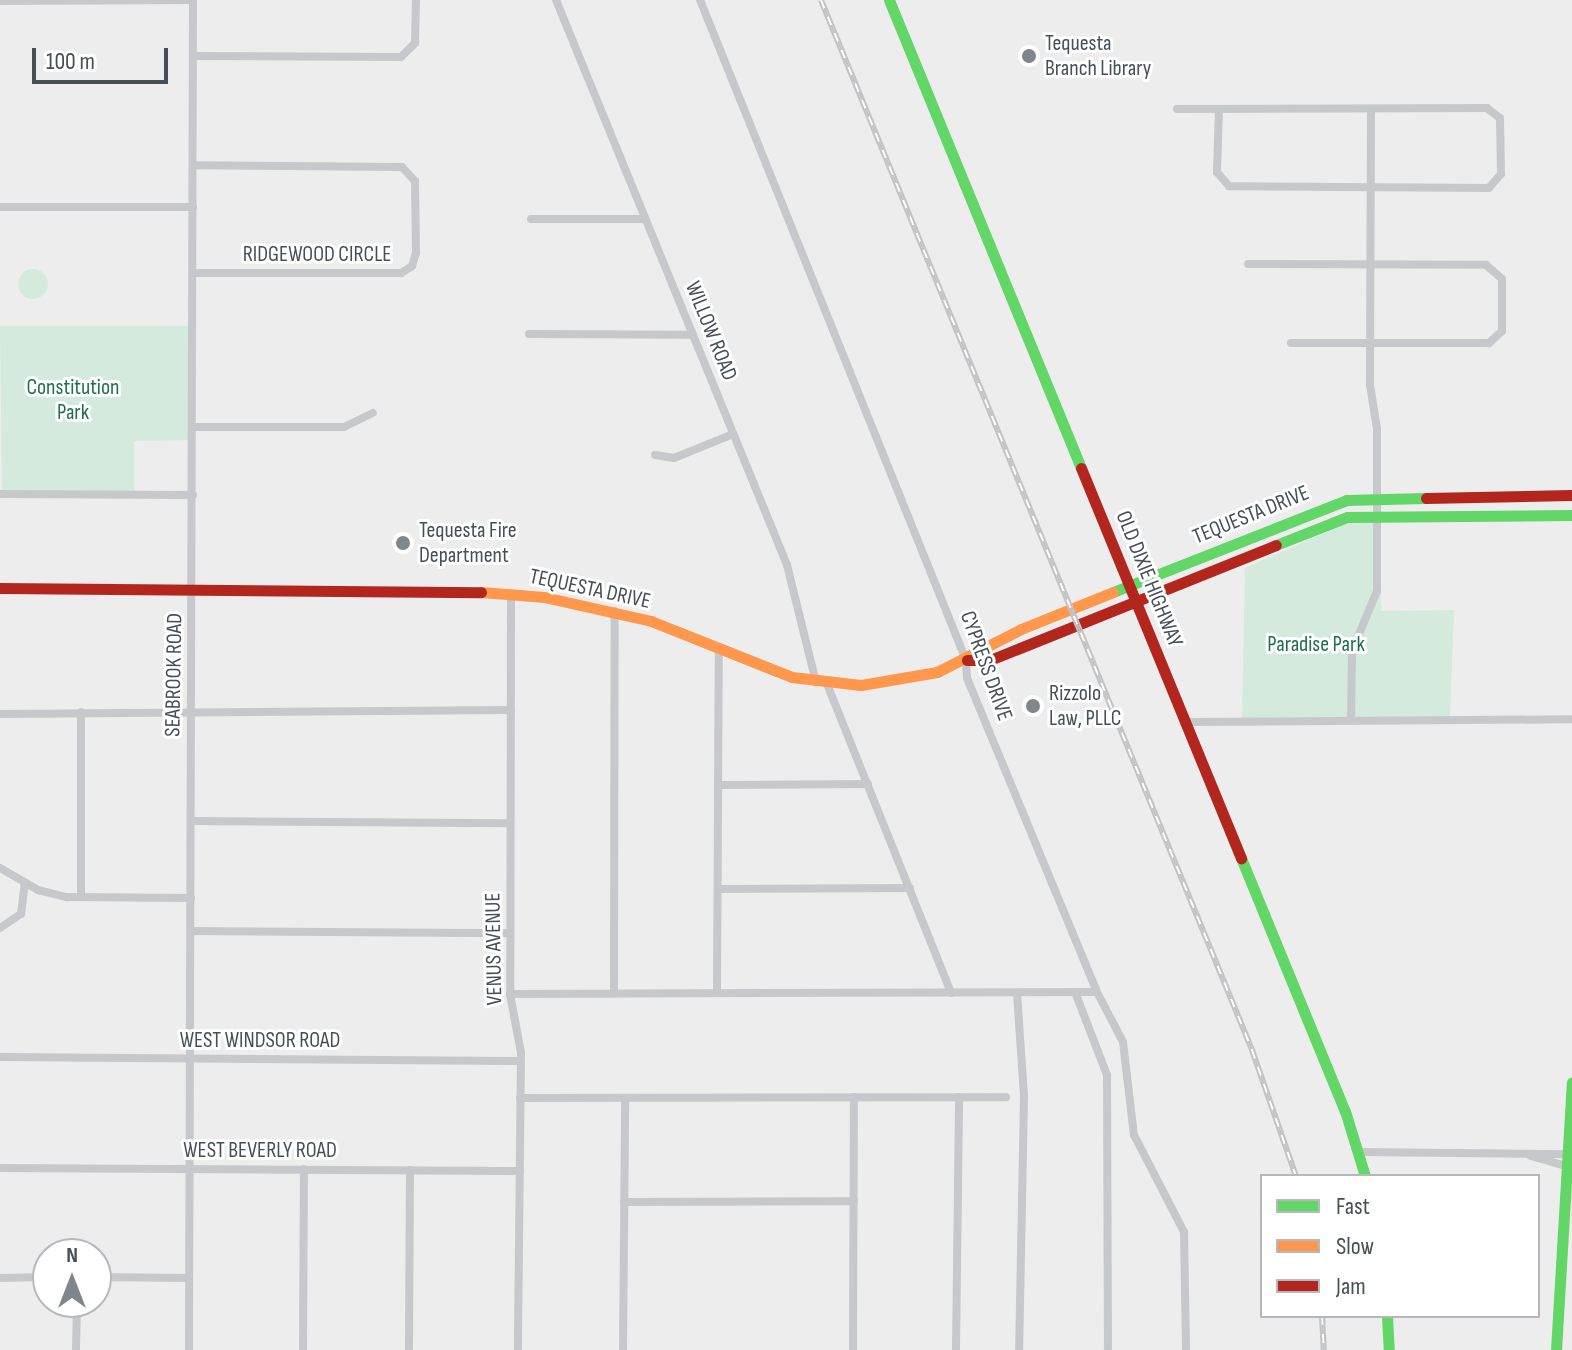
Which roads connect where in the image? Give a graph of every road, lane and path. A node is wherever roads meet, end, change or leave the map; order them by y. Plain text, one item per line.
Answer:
1 (193, 0) edge
2 (416, 0) edge
3 (556, 0) edge
4 (700, 0) edge
5 (889, 0) edge
6 (0, 1) edge
7 (193, 56) junction
8 (1177, 109) dead end
9 (1219, 109) junction
10 (1371, 109) junction
11 (193, 165) junction
12 (1371, 188) junction
13 (0, 207) edge
14 (193, 207) junction
15 (531, 219) dead end
16 (645, 219) junction
17 (1248, 264) dead end
18 (1371, 265) junction
19 (193, 273) junction
20 (529, 334) dead end
21 (693, 335) junction
22 (1371, 342) junction
23 (1291, 343) dead end
24 (373, 413) dead end
25 (193, 427) junction
26 (733, 434) junction
27 (655, 455) dead end
28 (0, 494) edge
29 (193, 495) junction
30 (1572, 495) edge
31 (1378, 496) junction
32 (1378, 513) junction
33 (1572, 515) edge
34 (1131, 585) junction
35 (0, 588) edge
36 (193, 589) junction
37 (511, 594) junction
38 (1138, 600) junction
39 (615, 611) junction
40 (719, 647) junction
41 (966, 660) junction
42 (821, 683) junction
43 (511, 710) junction
44 (81, 712) junction
45 (191, 712) junction
46 (0, 714) edge
47 (1572, 719) edge
48 (1351, 721) junction
49 (1184, 722) junction
50 (868, 784) junction
51 (719, 785) junction
52 (191, 821) junction
53 (510, 823) junction
54 (0, 868) edge
55 (25, 883) junction
56 (910, 888) junction
57 (719, 889) junction
58 (81, 897) junction
59 (191, 898) junction
60 (0, 928) edge
61 (191, 931) junction
62 (510, 933) junction
63 (1096, 989) junction
64 (1075, 992) junction
65 (614, 993) junction
66 (717, 993) junction
67 (951, 993) junction
68 (1017, 993) junction
69 (510, 994) junction
70 (0, 1057) edge
71 (191, 1059) junction
72 (520, 1061) junction
73 (1572, 1082) edge
74 (854, 1097) junction
75 (959, 1097) junction
76 (1006, 1097) dead end
77 (520, 1098) junction
78 (625, 1098) junction
79 (1571, 1123) edge
80 (1359, 1152) junction
81 (1568, 1160) edge
82 (0, 1168) edge
83 (190, 1169) junction
84 (304, 1169) junction
85 (410, 1170) junction
86 (520, 1171) junction
87 (1364, 1174) edge
88 (854, 1201) junction
89 (624, 1202) junction
90 (32, 1277) edge
91 (112, 1277) edge
92 (0, 1278) edge
93 (189, 1278) junction
94 (77, 1318) edge
95 (1387, 1318) edge
96 (76, 1350) edge
97 (189, 1350) edge
98 (303, 1350) edge
99 (409, 1350) edge
100 (518, 1350) edge
101 (623, 1350) edge
102 (853, 1350) edge
103 (956, 1350) edge
104 (1019, 1350) edge
105 (1108, 1350) edge
106 (1186, 1350) edge
107 (1389, 1350) edge
108 (1556, 1350) edge

1 - 6 street
1 - 7 street, SEABROOK ROAD
2 - 7 street
3 - 16 street, WILLOW ROAD
4 - 41 street, CYPRESS DRIVE
5 - 34 street, OLD DIXIE HIGHWAY
7 - 11 street, SEABROOK ROAD
8 - 9 street
9 - 10 street
9 - 12 street
10 - 12 street
10 - 12 street
11 - 14 street, SEABROOK ROAD
11 - 19 street, RIDGEWOOD CIRCLE
12 - 18 street
13 - 14 street
14 - 19 street, SEABROOK ROAD
15 - 16 street
16 - 21 street, WILLOW ROAD
17 - 18 street
18 - 22 street
18 - 22 street
19 - 25 street, SEABROOK ROAD
20 - 21 street
21 - 26 street, WILLOW ROAD
22 - 23 street
22 - 31 street
24 - 25 street
25 - 29 street, SEABROOK ROAD
26 - 27 street
26 - 42 street, WILLOW ROAD
28 - 29 street
29 - 36 street, SEABROOK ROAD
30 - 31 street, TEQUESTA DRIVE
31 - 32 street
31 - 34 street, TEQUESTA DRIVE
32 - 33 street, TEQUESTA DRIVE
32 - 38 street, TEQUESTA DRIVE
32 - 48 street
34 - 38 street, OLD DIXIE HIGHWAY
34 - 41 street, TEQUESTA DRIVE
35 - 36 street, TEQUESTA DRIVE
36 - 37 street, TEQUESTA DRIVE
36 - 45 street, SEABROOK ROAD
37 - 39 street, TEQUESTA DRIVE
37 - 43 street, VENUS AVENUE
38 - 41 street, TEQUESTA DRIVE
38 - 49 street, OLD DIXIE HIGHWAY
39 - 40 street, TEQUESTA DRIVE
39 - 65 street
40 - 42 street, TEQUESTA DRIVE
40 - 51 street
41 - 42 street, TEQUESTA DRIVE
41 - 63 street, CYPRESS DRIVE
42 - 50 street, WILLOW ROAD
43 - 45 street
43 - 53 street, VENUS AVENUE
44 - 45 street
44 - 46 street
44 - 58 street
45 - 52 street, SEABROOK ROAD
47 - 48 street
48 - 49 street
49 - 80 street, OLD DIXIE HIGHWAY
50 - 51 street
50 - 56 street, WILLOW ROAD
51 - 57 street
52 - 53 street
52 - 59 street, SEABROOK ROAD
53 - 62 street, VENUS AVENUE
54 - 55 street
55 - 58 street
55 - 60 street
56 - 57 street
56 - 67 street, WILLOW ROAD
57 - 66 street
58 - 59 street
59 - 61 street, SEABROOK ROAD
61 - 62 street
61 - 71 street, SEABROOK ROAD
62 - 69 street, VENUS AVENUE
63 - 64 street
63 - 106 street, CYPRESS DRIVE
64 - 68 street
64 - 105 street
65 - 66 street
65 - 69 street
66 - 67 street
67 - 68 street
68 - 104 street
69 - 72 street, VENUS AVENUE
70 - 71 street, WEST WINDSOR ROAD
71 - 72 street, WEST WINDSOR ROAD
71 - 83 street, SEABROOK ROAD
72 - 77 street, VENUS AVENUE
73 - 79 street
74 - 75 street
74 - 78 street
74 - 88 street
75 - 76 street
75 - 103 street
77 - 78 street
77 - 86 street, VENUS AVENUE
78 - 89 street
79 - 81 street
80 - 81 street
80 - 87 street, OLD DIXIE HIGHWAY
81 - 108 street
82 - 83 street, WEST BEVERLY ROAD
83 - 84 street, WEST BEVERLY ROAD
83 - 93 street, SEABROOK ROAD
84 - 85 street, WEST BEVERLY ROAD
84 - 98 street
85 - 86 street, WEST BEVERLY ROAD
85 - 99 street
86 - 100 street, VENUS AVENUE
88 - 89 street
88 - 102 street
89 - 101 street
90 - 92 street
91 - 93 street
93 - 97 street, SEABROOK ROAD
94 - 96 street
95 - 107 street

